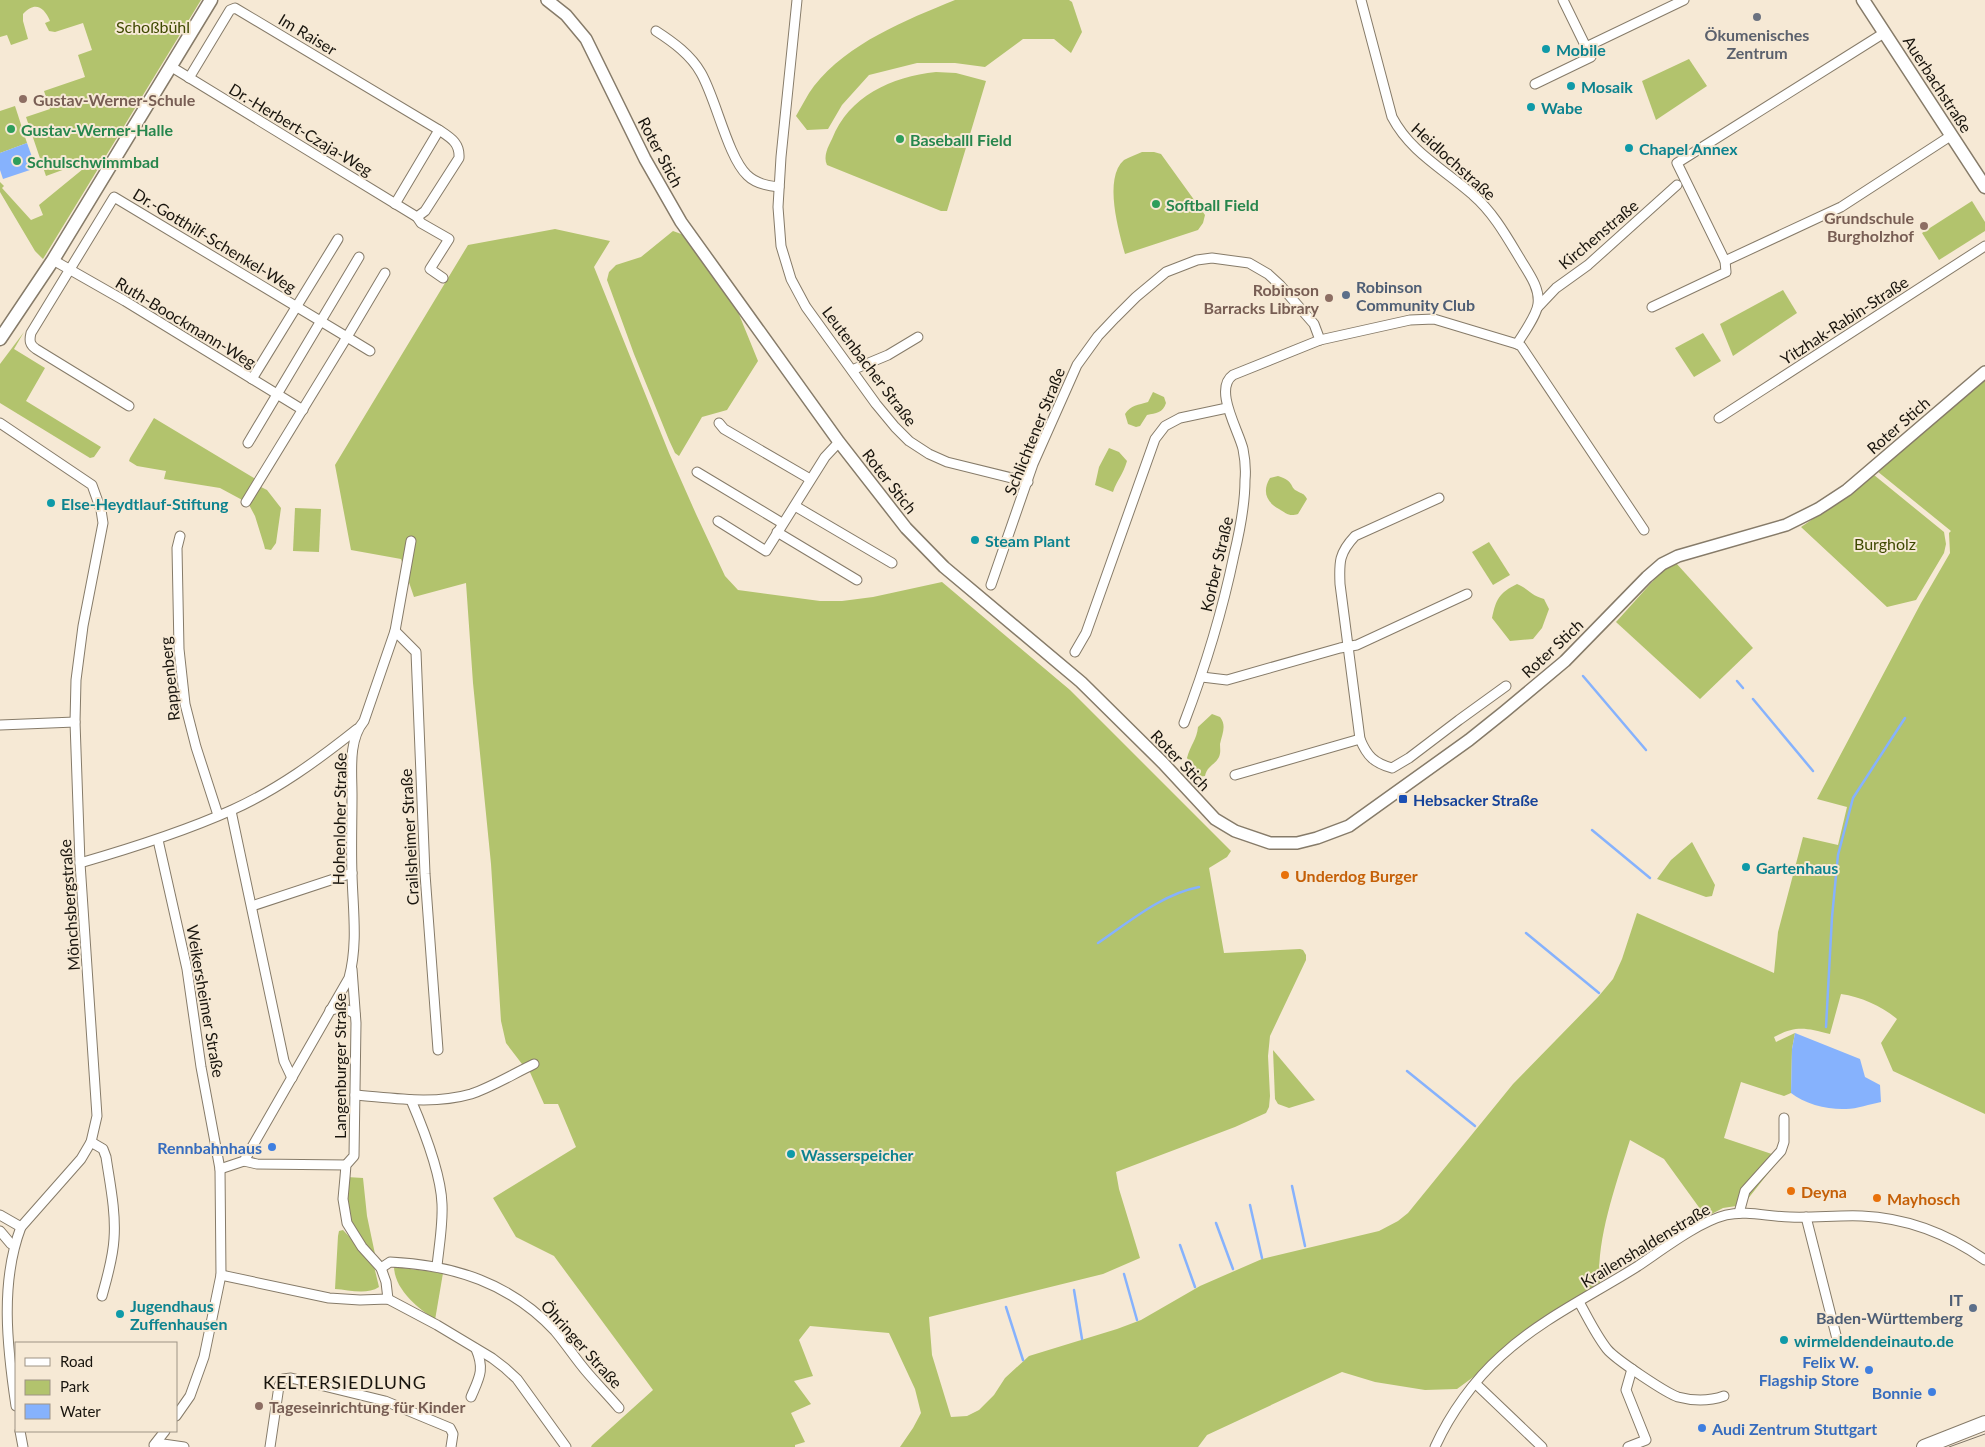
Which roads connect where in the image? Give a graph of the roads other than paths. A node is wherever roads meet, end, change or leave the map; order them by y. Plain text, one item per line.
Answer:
1 (211, 0) edge
2 (548, 0) edge
3 (797, 0) edge
4 (1362, 0) edge
5 (1563, 0) edge
6 (1684, 0) edge
7 (1863, 0) edge
8 (656, 31) dead end
9 (1884, 33) junction
10 (1586, 47) junction
11 (170, 66) junction
12 (189, 78) junction
13 (1535, 84) dead end
14 (439, 130) junction
15 (1952, 135) junction
16 (1677, 185) dead end
17 (779, 187) junction
18 (1985, 187) edge
19 (395, 204) junction
20 (417, 217) junction
21 (338, 239) dead end
22 (1985, 246) edge
23 (359, 258) dead end
24 (53, 260) junction
25 (1725, 262) junction
26 (70, 270) junction
27 (385, 273) dead end
28 (443, 278) dead end
29 (1538, 307) junction
30 (1652, 307) dead end
31 (296, 308) junction
32 (321, 321) junction
33 (347, 337) junction
34 (918, 337) dead end
35 (0, 339) edge
36 (1320, 340) junction
37 (1517, 344) junction
38 (370, 351) dead end
39 (852, 370) junction
40 (1985, 372) edge
41 (252, 379) junction
42 (277, 395) junction
43 (129, 406) dead end
44 (1228, 408) junction
45 (303, 410) junction
46 (1719, 418) dead end
47 (0, 423) edge
48 (719, 423) dead end
49 (839, 442) junction
50 (248, 443) dead end
51 (697, 472) dead end
52 (810, 480) junction
53 (1028, 482) junction
54 (1439, 498) dead end
55 (246, 502) dead end
56 (795, 506) junction
57 (718, 521) dead end
58 (782, 523) junction
59 (1644, 530) dead end
60 (777, 532) junction
61 (180, 536) dead end
62 (411, 541) dead end
63 (892, 564) dead end
64 (857, 580) dead end
65 (991, 585) dead end
66 (1468, 594) dead end
67 (395, 631) junction
68 (1348, 647) junction
69 (1075, 652) dead end
70 (1202, 677) junction
71 (1506, 686) dead end
72 (75, 722) junction
73 (1184, 723) dead end
74 (0, 725) edge
75 (357, 729) junction
76 (1360, 739) junction
77 (1235, 775) dead end
78 (230, 811) junction
79 (218, 815) junction
80 (158, 840) junction
81 (80, 863) junction
82 (352, 873) junction
83 (252, 906) junction
84 (352, 966) junction
85 (330, 1010) junction
86 (356, 1014) junction
87 (438, 1050) dead end
88 (534, 1064) dead end
89 (292, 1078) junction
90 (355, 1095) junction
91 (411, 1100) junction
92 (1784, 1118) dead end
93 (91, 1142) junction
94 (244, 1161) junction
95 (346, 1165) junction
96 (220, 1169) junction
97 (1740, 1213) junction
98 (0, 1215) edge
99 (1806, 1217) junction
100 (21, 1227) junction
101 (0, 1231) edge
102 (11, 1244) junction
103 (1985, 1260) edge
104 (437, 1266) junction
105 (381, 1268) junction
106 (221, 1275) junction
107 (102, 1296) dead end
108 (388, 1299) junction
109 (1579, 1302) junction
110 (1837, 1339) dead end
111 (476, 1349) junction
112 (1632, 1369) junction
113 (1476, 1384) junction
114 (1724, 1396) dead end
115 (471, 1397) dead end
116 (15, 1400) edge
117 (619, 1408) dead end
118 (178, 1413) edge
119 (1985, 1423) edge
120 (20, 1432) edge
121 (165, 1432) edge
122 (154, 1445) edge
123 (23, 1447) edge
124 (184, 1447) edge
125 (270, 1447) edge
126 (451, 1447) edge
127 (566, 1447) edge
128 (1435, 1447) edge
129 (1542, 1447) edge
130 (1628, 1447) edge
131 (1924, 1447) edge

1 - 11 main road
2 - 49 street, Roter Stich
3 - 17 street, Leutenbacher Straße
4 - 29 street, Heidlochstraße
5 - 10 street
6 - 10 street
7 - 9 main road, Auerbachstraße
8 - 17 street
9 - 15 main road, Auerbachstraße
9 - 25 street
10 - 13 street
11 - 12 street, Dr.-Herbert-Czaja-Weg
11 - 24 main road
12 - 14 street, Im Raiser
12 - 19 street, Dr.-Herbert-Czaja-Weg
14 - 19 street
14 - 20 street, Im Raiser
15 - 18 main road, Auerbachstraße
15 - 25 street
16 - 29 street, Kirchenstraße
17 - 39 street, Leutenbacher Straße
19 - 20 street, Dr.-Herbert-Czaja-Weg
20 - 28 street, Dr.-Herbert-Czaja-Weg
21 - 31 street, Dr.-Gotthilf-Schenkel-Weg
22 - 46 street, Yitzhak-Rabin-Straße
23 - 32 street
24 - 26 street, Ruth-Boockmann-Weg
24 - 35 main road
25 - 30 street
26 - 31 street, Dr.-Gotthilf-Schenkel-Weg
26 - 41 street, Ruth-Boockmann-Weg
26 - 43 street
27 - 33 street
29 - 37 street
31 - 32 street, Dr.-Gotthilf-Schenkel-Weg
31 - 41 street
32 - 33 street, Dr.-Gotthilf-Schenkel-Weg
32 - 42 street
33 - 38 street, Dr.-Gotthilf-Schenkel-Weg
33 - 45 street
34 - 39 street
36 - 37 street, Korber Straße
36 - 44 street, Korber Straße
36 - 53 street, Schlichtener Straße
37 - 59 street
39 - 53 street, Leutenbacher Straße
40 - 49 street, Roter Stich
41 - 42 street, Ruth-Boockmann-Weg
42 - 45 street, Ruth-Boockmann-Weg
42 - 50 street
44 - 69 street
44 - 70 street, Korber Straße
45 - 55 street
47 - 72 street, Mönchsbergstraße
48 - 52 street
49 - 52 street
51 - 58 street
52 - 56 street
53 - 65 street, Schlichtener Straße
54 - 68 street
56 - 58 street
56 - 63 street
57 - 60 street
58 - 60 street
60 - 64 street
61 - 79 street, Rappenberg
62 - 67 street, Hohenloher Straße
66 - 68 street
67 - 75 street, Hohenloher Straße
67 - 87 street, Crailsheimer Straße
68 - 70 street
68 - 76 street
70 - 73 street, Korber Straße
71 - 76 street
72 - 74 street
72 - 81 street, Mönchsbergstraße
75 - 78 street
75 - 82 street, Hohenloher Straße
76 - 77 street
78 - 79 street
78 - 83 street
79 - 80 street
80 - 81 street
80 - 96 street, Weikersheimer Straße
81 - 93 street, Mönchsbergstraße
82 - 83 street
82 - 84 street, Hohenloher Straße
83 - 89 street
84 - 85 street, Hohenloher Straße
84 - 86 street, Langenburger Straße
85 - 86 street
85 - 89 street, Hohenloher Straße
86 - 90 street, Langenburger Straße
88 - 91 street
89 - 94 street, Hohenloher Straße
90 - 91 street
90 - 95 street, Langenburger Straße
91 - 104 street
92 - 97 street
93 - 100 street, Mönchsbergstraße
93 - 107 street
94 - 95 street
94 - 96 street
95 - 105 street, Langenburger Straße
96 - 106 street
97 - 99 street, Krailenshaldenstraße
97 - 109 street, Krailenshaldenstraße
98 - 100 street
99 - 103 street, Krailenshaldenstraße
99 - 110 street
100 - 102 street, Mönchsbergstraße
101 - 102 street
102 - 116 street, Mönchsbergstraße
104 - 105 street, Öhringer Straße
104 - 117 street, Öhringer Straße
105 - 108 street, Langenburger Straße
106 - 108 street
106 - 118 street
108 - 111 street
109 - 112 street
109 - 113 street, Krailenshaldenstraße
111 - 115 street
111 - 127 street
112 - 114 street
112 - 130 street
113 - 128 street, Krailenshaldenstraße
113 - 129 street
119 - 131 main road
120 - 123 street
121 - 122 street
122 - 124 street
125 - 126 street

